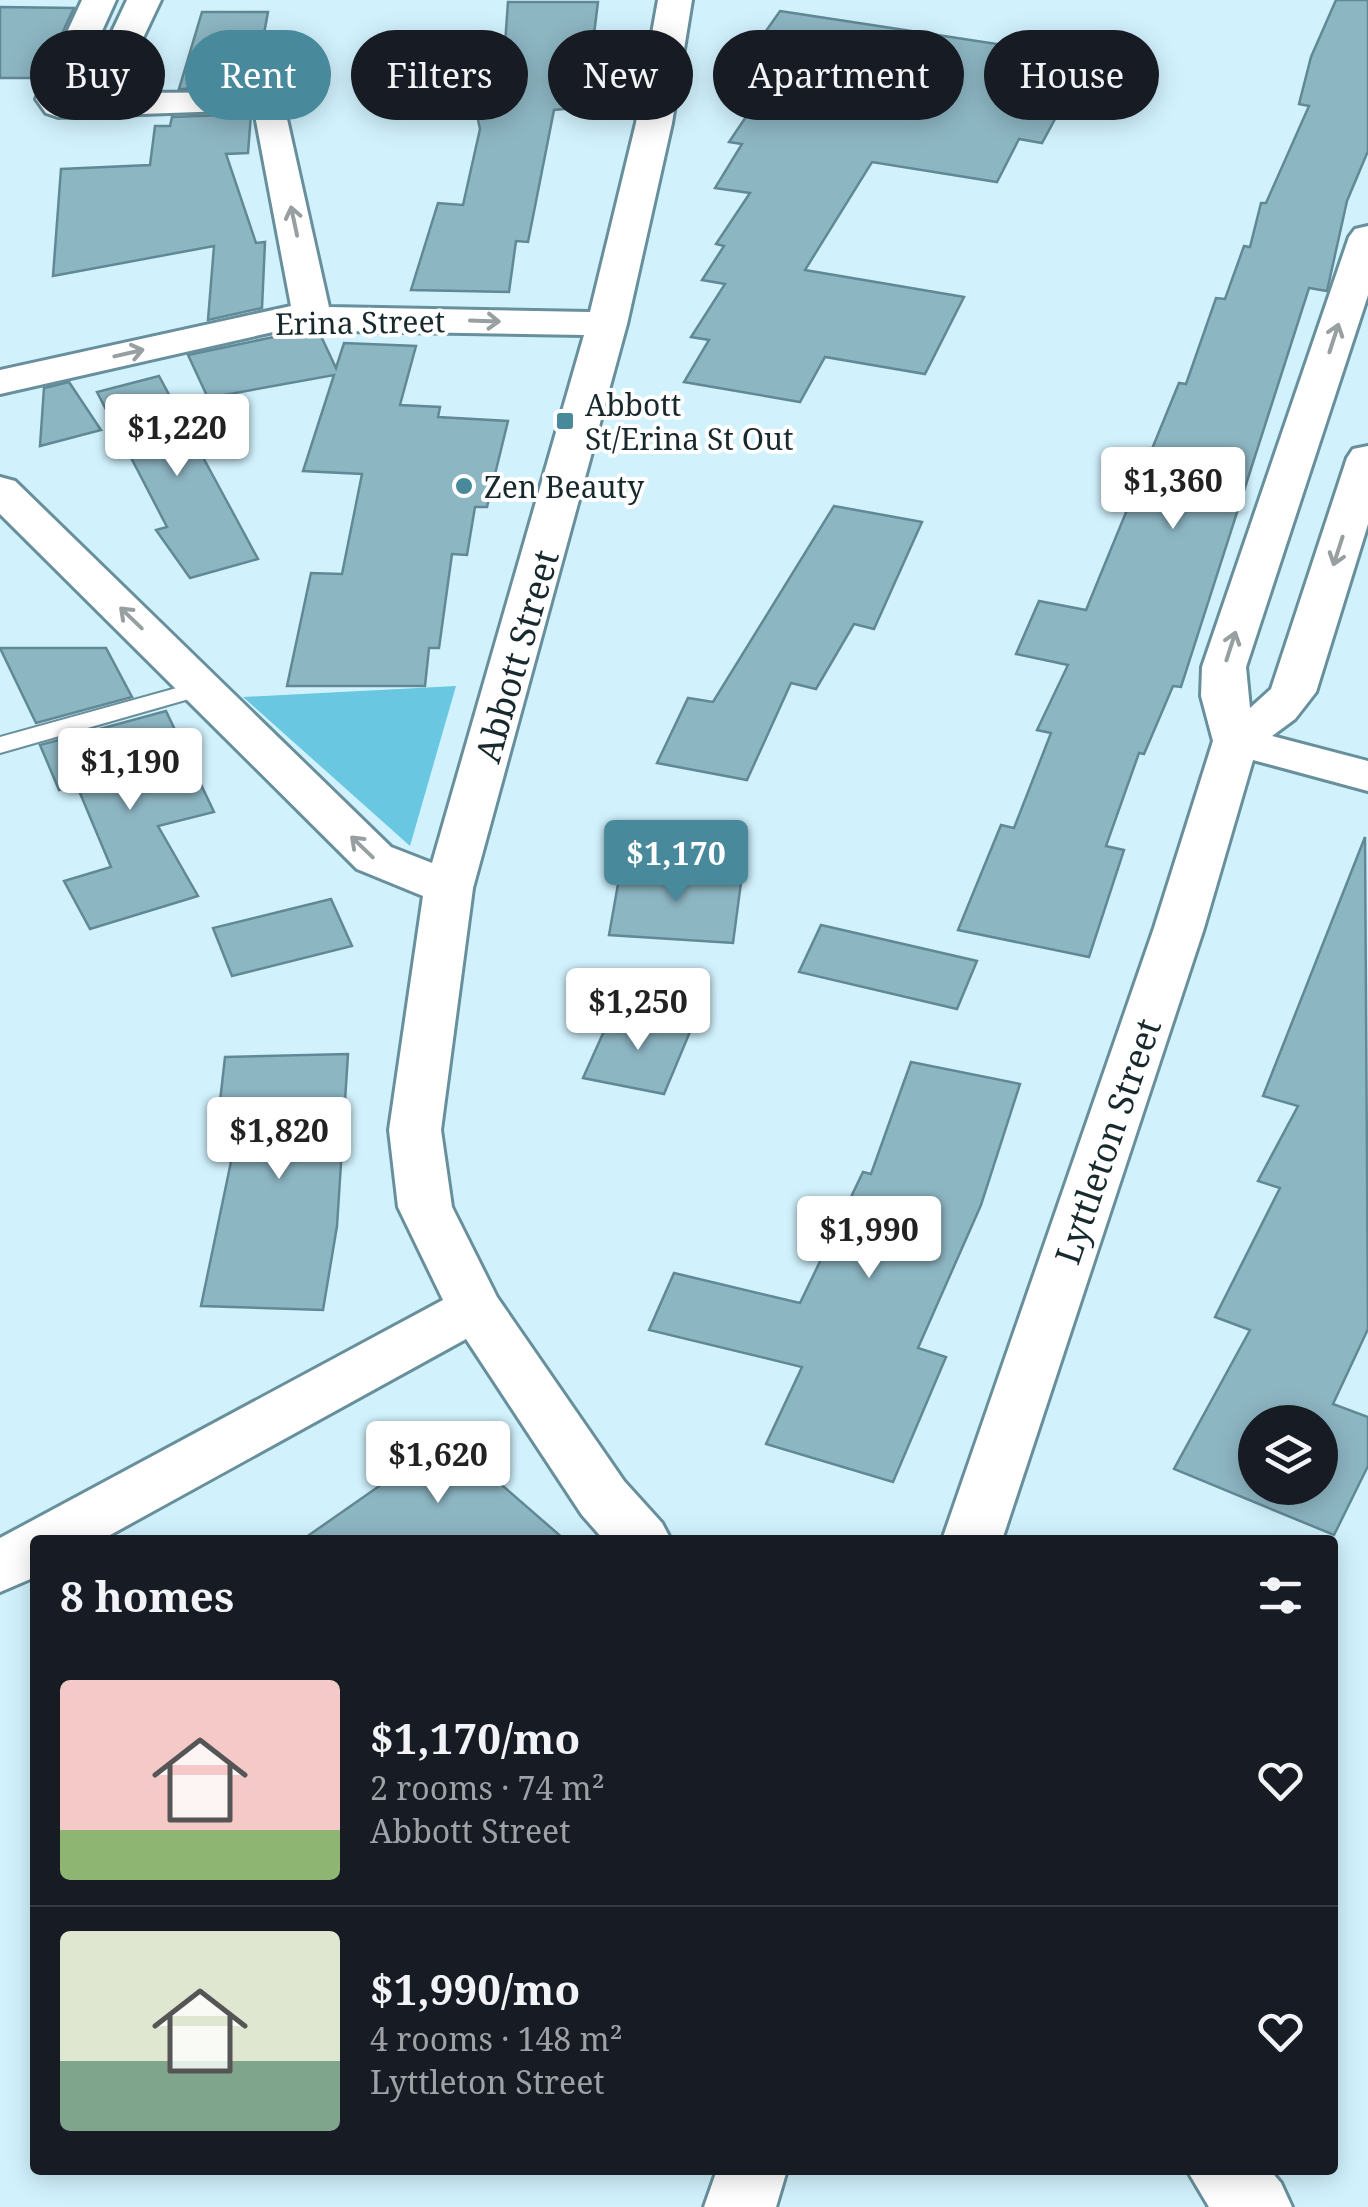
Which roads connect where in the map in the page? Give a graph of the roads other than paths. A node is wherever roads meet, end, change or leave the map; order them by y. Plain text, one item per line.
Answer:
1 (100, 0) edge
2 (144, 0) edge
3 (675, 0) edge
4 (86, 30) edge
5 (130, 30) edge
6 (165, 103) edge
7 (1368, 237) edge
8 (309, 316) junction
9 (607, 324) junction
10 (0, 382) edge
11 (1368, 458) edge
12 (0, 490) edge
13 (202, 688) junction
14 (1236, 741) junction
15 (0, 745) edge
16 (1368, 776) edge
17 (449, 888) junction
18 (475, 1308) junction
19 (59, 1535) edge
20 (636, 1535) edge
21 (974, 1535) edge
22 (30, 1551) edge
23 (0, 1567) edge
24 (750, 2175) edge
25 (1227, 2175) edge
26 (740, 2207) edge
27 (1256, 2207) edge

1 - 4 street
2 - 5 street
3 - 9 street, Abbott Street
8 -> 6 street
14 -> 7 street
8 -> 9 street, Erina Street
10 -> 8 street, Erina Street
9 - 17 street, Abbott Street
11 -> 14 street
13 -> 12 street
13 - 15 lane
17 -> 13 street
14 - 16 street
14 - 21 street, Lyttleton Street
17 - 18 street, Abbott Street
18 - 19 street
18 - 20 street, Abbott Street
22 - 23 street
24 - 26 street
25 - 27 street

